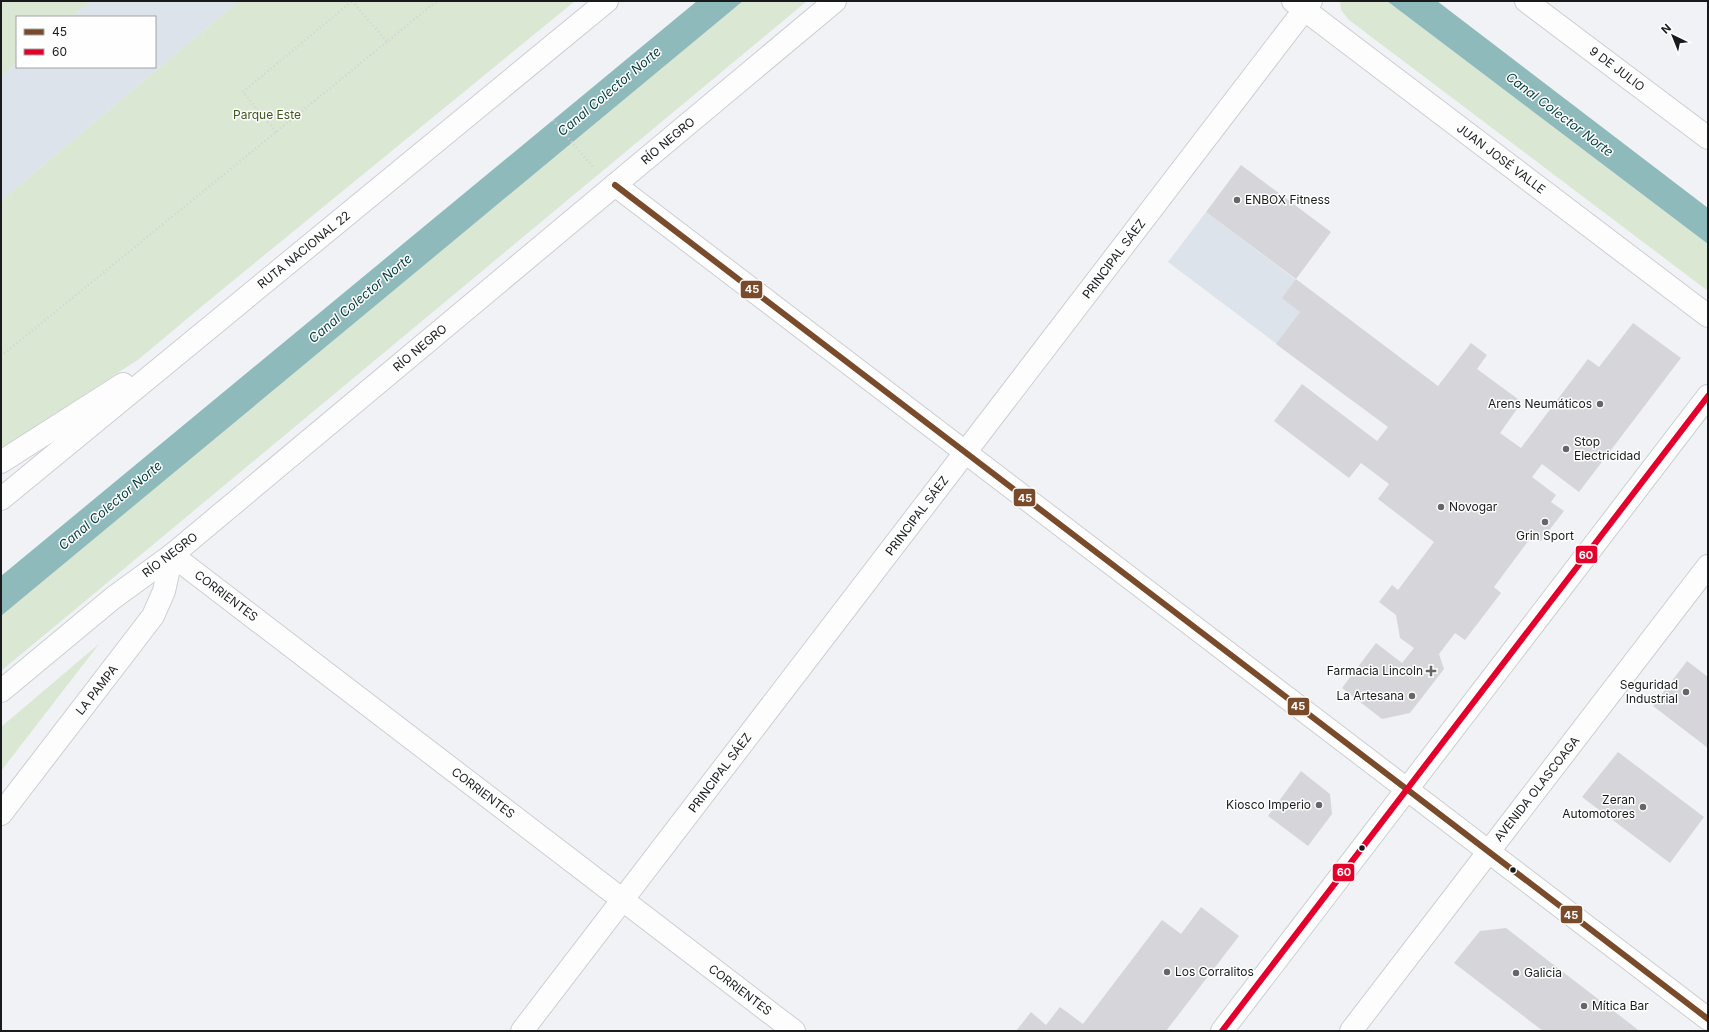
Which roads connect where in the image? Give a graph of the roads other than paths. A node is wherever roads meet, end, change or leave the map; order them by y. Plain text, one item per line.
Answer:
1 (607, 1) edge
2 (835, 1) edge
3 (1526, 1) edge
4 (1303, 4) edge
5 (1708, 138) edge
6 (615, 185) junction
7 (1708, 316) edge
8 (208, 329) junction
9 (1708, 396) edge
10 (966, 452) junction
11 (1, 462) edge
12 (1, 499) edge
13 (172, 556) junction
14 (1708, 566) edge
15 (1, 692) edge
16 (1407, 789) junction
17 (1, 814) edge
18 (1489, 852) junction
19 (623, 900) junction
20 (1708, 1019) edge
21 (522, 1031) edge
22 (794, 1031) edge
23 (1222, 1031) edge
24 (1351, 1031) edge

1 - 8 main road, RUTA NACIONAL 22
2 - 6 main road, RÍO NEGRO
3 - 5 main road, 9 DE JULIO
4 - 7 main road, JUAN JOSÉ VALLE
4 - 10 main road, PRINCIPAL SÁEZ
6 - 10 main road
6 - 13 main road, RÍO NEGRO
8 - 11 main road
8 - 12 main road, RUTA NACIONAL 22
9 - 16 main road
10 - 16 main road
10 - 19 main road, PRINCIPAL SÁEZ
13 - 15 main road, RÍO NEGRO
13 - 17 main road, LA PAMPA
13 - 19 main road, CORRIENTES
14 - 18 main road, AVENIDA OLASCOAGA
16 - 18 main road
16 - 23 main road
18 - 20 main road
18 - 24 main road, AVENIDA OLASCOAGA
19 - 21 main road, PRINCIPAL SÁEZ
19 - 22 main road, CORRIENTES

